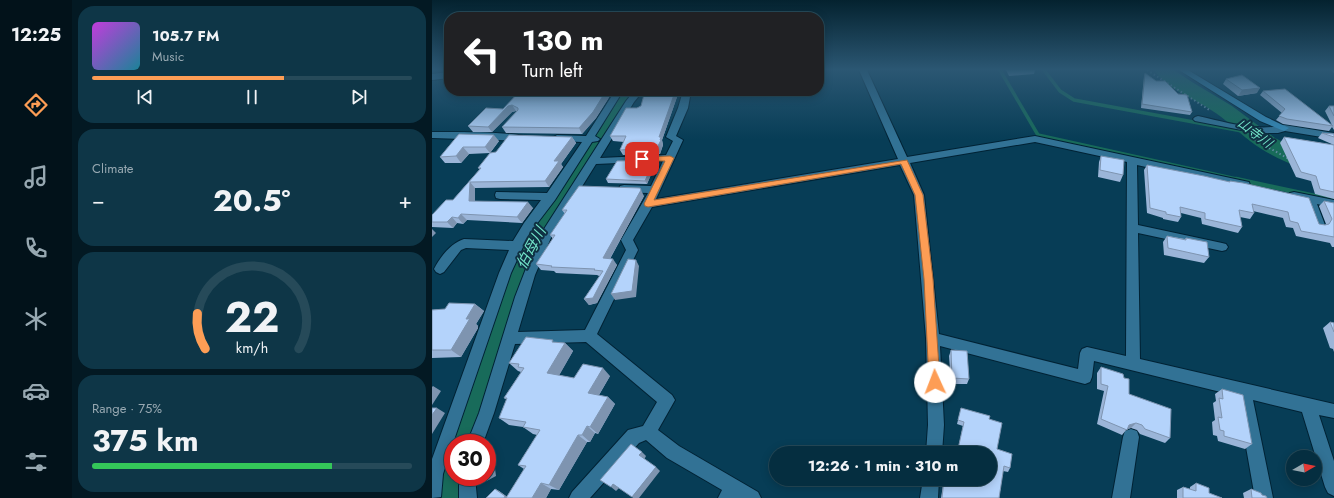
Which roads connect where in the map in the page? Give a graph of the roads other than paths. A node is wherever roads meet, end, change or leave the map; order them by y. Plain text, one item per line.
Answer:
1 (873, 93) edge
2 (1221, 93) edge
3 (616, 96) edge
4 (634, 96) edge
5 (686, 96) edge
6 (1198, 120) dead end
7 (506, 125) edge
8 (1284, 128) junction
9 (432, 135) edge
10 (496, 136) junction
11 (1334, 136) edge
12 (509, 137) junction
13 (533, 138) edge
14 (549, 138) edge
15 (607, 138) junction
16 (588, 139) junction
17 (500, 149) edge
18 (670, 158) junction
19 (592, 161) junction
20 (1132, 161) junction
21 (904, 162) junction
22 (577, 186) junction
23 (593, 187) edge
24 (1257, 187) edge
25 (616, 188) edge
26 (655, 190) junction
27 (1287, 194) edge
28 (500, 195) dead end
29 (551, 197) junction
30 (1310, 199) junction
31 (648, 204) junction
32 (1334, 204) edge
33 (1319, 225) edge
34 (1133, 228) junction
35 (516, 246) junction
36 (1222, 247) dead end
37 (440, 269) dead end
38 (589, 336) junction
39 (510, 338) junction
40 (933, 338) junction
41 (1133, 365) junction
42 (1244, 391) junction
43 (1308, 406) junction
44 (1334, 411) edge
45 (648, 432) junction
46 (479, 434) edge
47 (1131, 437) dead end
48 (935, 446) edge
49 (467, 486) edge
50 (930, 486) edge
51 (1334, 487) edge
52 (731, 493) edge
53 (432, 497) edge
54 (468, 498) edge
55 (578, 498) edge
56 (752, 498) edge
57 (929, 498) edge
58 (1121, 498) edge
59 (1264, 498) edge

1 - 21 street
2 - 8 main road
3 - 16 street
4 - 15 street
5 - 18 street
6 - 8 street
7 - 10 street
8 - 11 street
9 - 10 street
10 - 12 street
12 - 13 street
12 - 17 street
14 - 16 street
15 - 16 street
15 - 19 street
16 - 29 street
18 - 19 street
18 - 26 street
19 - 22 street
20 - 21 street
20 - 24 street
20 - 34 street
21 - 31 street
21 - 40 street
22 - 23 street
22 - 39 street
25 - 26 street
26 - 31 street
27 - 30 street
28 - 29 street
29 - 35 street
30 - 32 street
30 - 33 street
31 - 38 street
34 - 36 street
34 - 41 street
35 - 37 street
35 - 53 street
38 - 39 street
38 - 45 street
39 - 46 street
40 - 41 street
40 - 48 street
41 - 42 street
42 - 43 street
42 - 59 street
43 - 44 street
43 - 51 street
45 - 52 street
45 - 55 street
47 - 58 street
49 - 54 street
50 - 57 street
52 - 56 street

